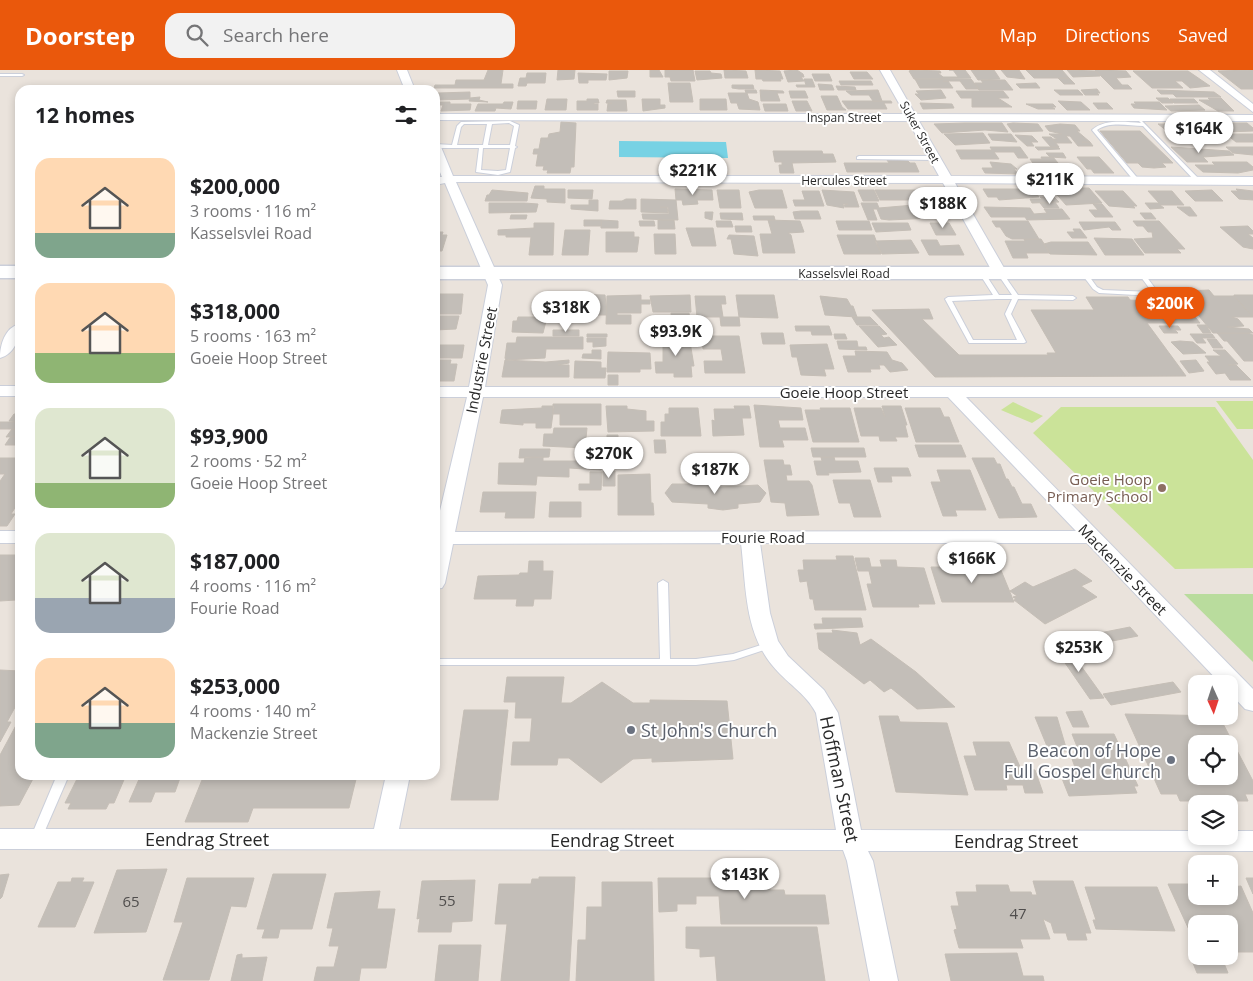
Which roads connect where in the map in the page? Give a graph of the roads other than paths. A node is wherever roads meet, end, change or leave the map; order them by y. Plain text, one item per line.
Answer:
1 (402, 70) edge
2 (885, 70) edge
3 (1204, 70) edge
4 (0, 75) edge
5 (22, 75) dead end
6 (408, 85) edge
7 (1253, 109) edge
8 (440, 117) edge
9 (911, 117) junction
10 (1253, 118) edge
11 (1141, 121) junction
12 (490, 122) junction
13 (454, 146) junction
14 (483, 147) junction
15 (440, 148) edge
16 (440, 148) edge
17 (513, 148) junction
18 (859, 158) dead end
19 (934, 158) junction
20 (947, 180) junction
21 (442, 181) edge
22 (1137, 181) junction
23 (1198, 181) junction
24 (1253, 181) edge
25 (0, 272) edge
26 (15, 272) edge
27 (491, 272) junction
28 (440, 273) edge
29 (991, 273) junction
30 (1084, 273) junction
31 (1141, 273) junction
32 (1253, 273) edge
33 (1156, 294) junction
34 (997, 297) junction
35 (1016, 297) junction
36 (1073, 298) dead end
37 (1166, 307) dead end
38 (15, 334) edge
39 (0, 353) edge
40 (0, 391) edge
41 (15, 391) edge
42 (440, 392) edge
43 (476, 392) junction
44 (952, 392) junction
45 (1253, 392) edge
46 (440, 534) edge
47 (0, 537) edge
48 (15, 537) edge
49 (750, 537) junction
50 (1091, 537) junction
51 (440, 538) edge
52 (663, 583) dead end
53 (770, 645) junction
54 (440, 662) edge
55 (665, 662) junction
56 (1253, 703) edge
57 (62, 780) edge
58 (397, 780) edge
59 (0, 839) edge
60 (36, 839) junction
61 (385, 839) junction
62 (851, 841) junction
63 (1253, 841) edge
64 (884, 981) edge

1 - 6 street
2 - 9 street, Suker Street
3 - 7 street
4 - 5 lane
8 - 9 street, Inspan Street
9 - 11 street, Inspan Street
9 - 19 street, Suker Street
10 - 11 street, Inspan Street
11 - 22 lane
11 - 23 lane
12 - 13 lane
12 - 14 lane
12 - 17 lane
13 - 14 lane
13 - 15 lane
14 - 16 lane
14 - 17 lane
14 - 17 lane
18 - 19 lane
19 - 20 street, Suker Street
20 - 21 street, Hercules Street
20 - 22 street, Hercules Street
20 - 29 street, Suker Street
21 - 27 street, Industrie Street
22 - 23 street, Hercules Street
23 - 24 street, Hercules Street
25 - 26 street
27 - 28 street, Kasselsvlei Road
27 - 29 street, Kasselsvlei Road
27 - 43 street, Industrie Street
29 - 30 street, Kasselsvlei Road
29 - 34 lane
29 - 35 lane
30 - 31 street, Kasselsvlei Road
30 - 33 lane
31 - 32 street, Kasselsvlei Road
31 - 33 lane
33 - 37 lane
34 - 35 lane
34 - 35 lane
35 - 36 lane
38 - 39 street
40 - 41 street
42 - 43 street, Goeie Hoop Street
43 - 44 street, Goeie Hoop Street
43 - 46 street, Industrie Street
44 - 45 street, Goeie Hoop Street
44 - 50 street, Mackenzie Street
47 - 48 street
49 - 50 street, Fourie Road
49 - 51 street, Fourie Road
49 - 53 street, Hoffman Street
50 - 56 street, Mackenzie Street
52 - 55 lane
53 - 55 lane
53 - 62 street, Hoffman Street
54 - 55 lane
57 - 60 lane
58 - 61 street
59 - 60 street, Eendrag Street
60 - 61 street, Eendrag Street
61 - 62 street, Eendrag Street
62 - 63 street, Eendrag Street
62 - 64 street, Hoffman Street

